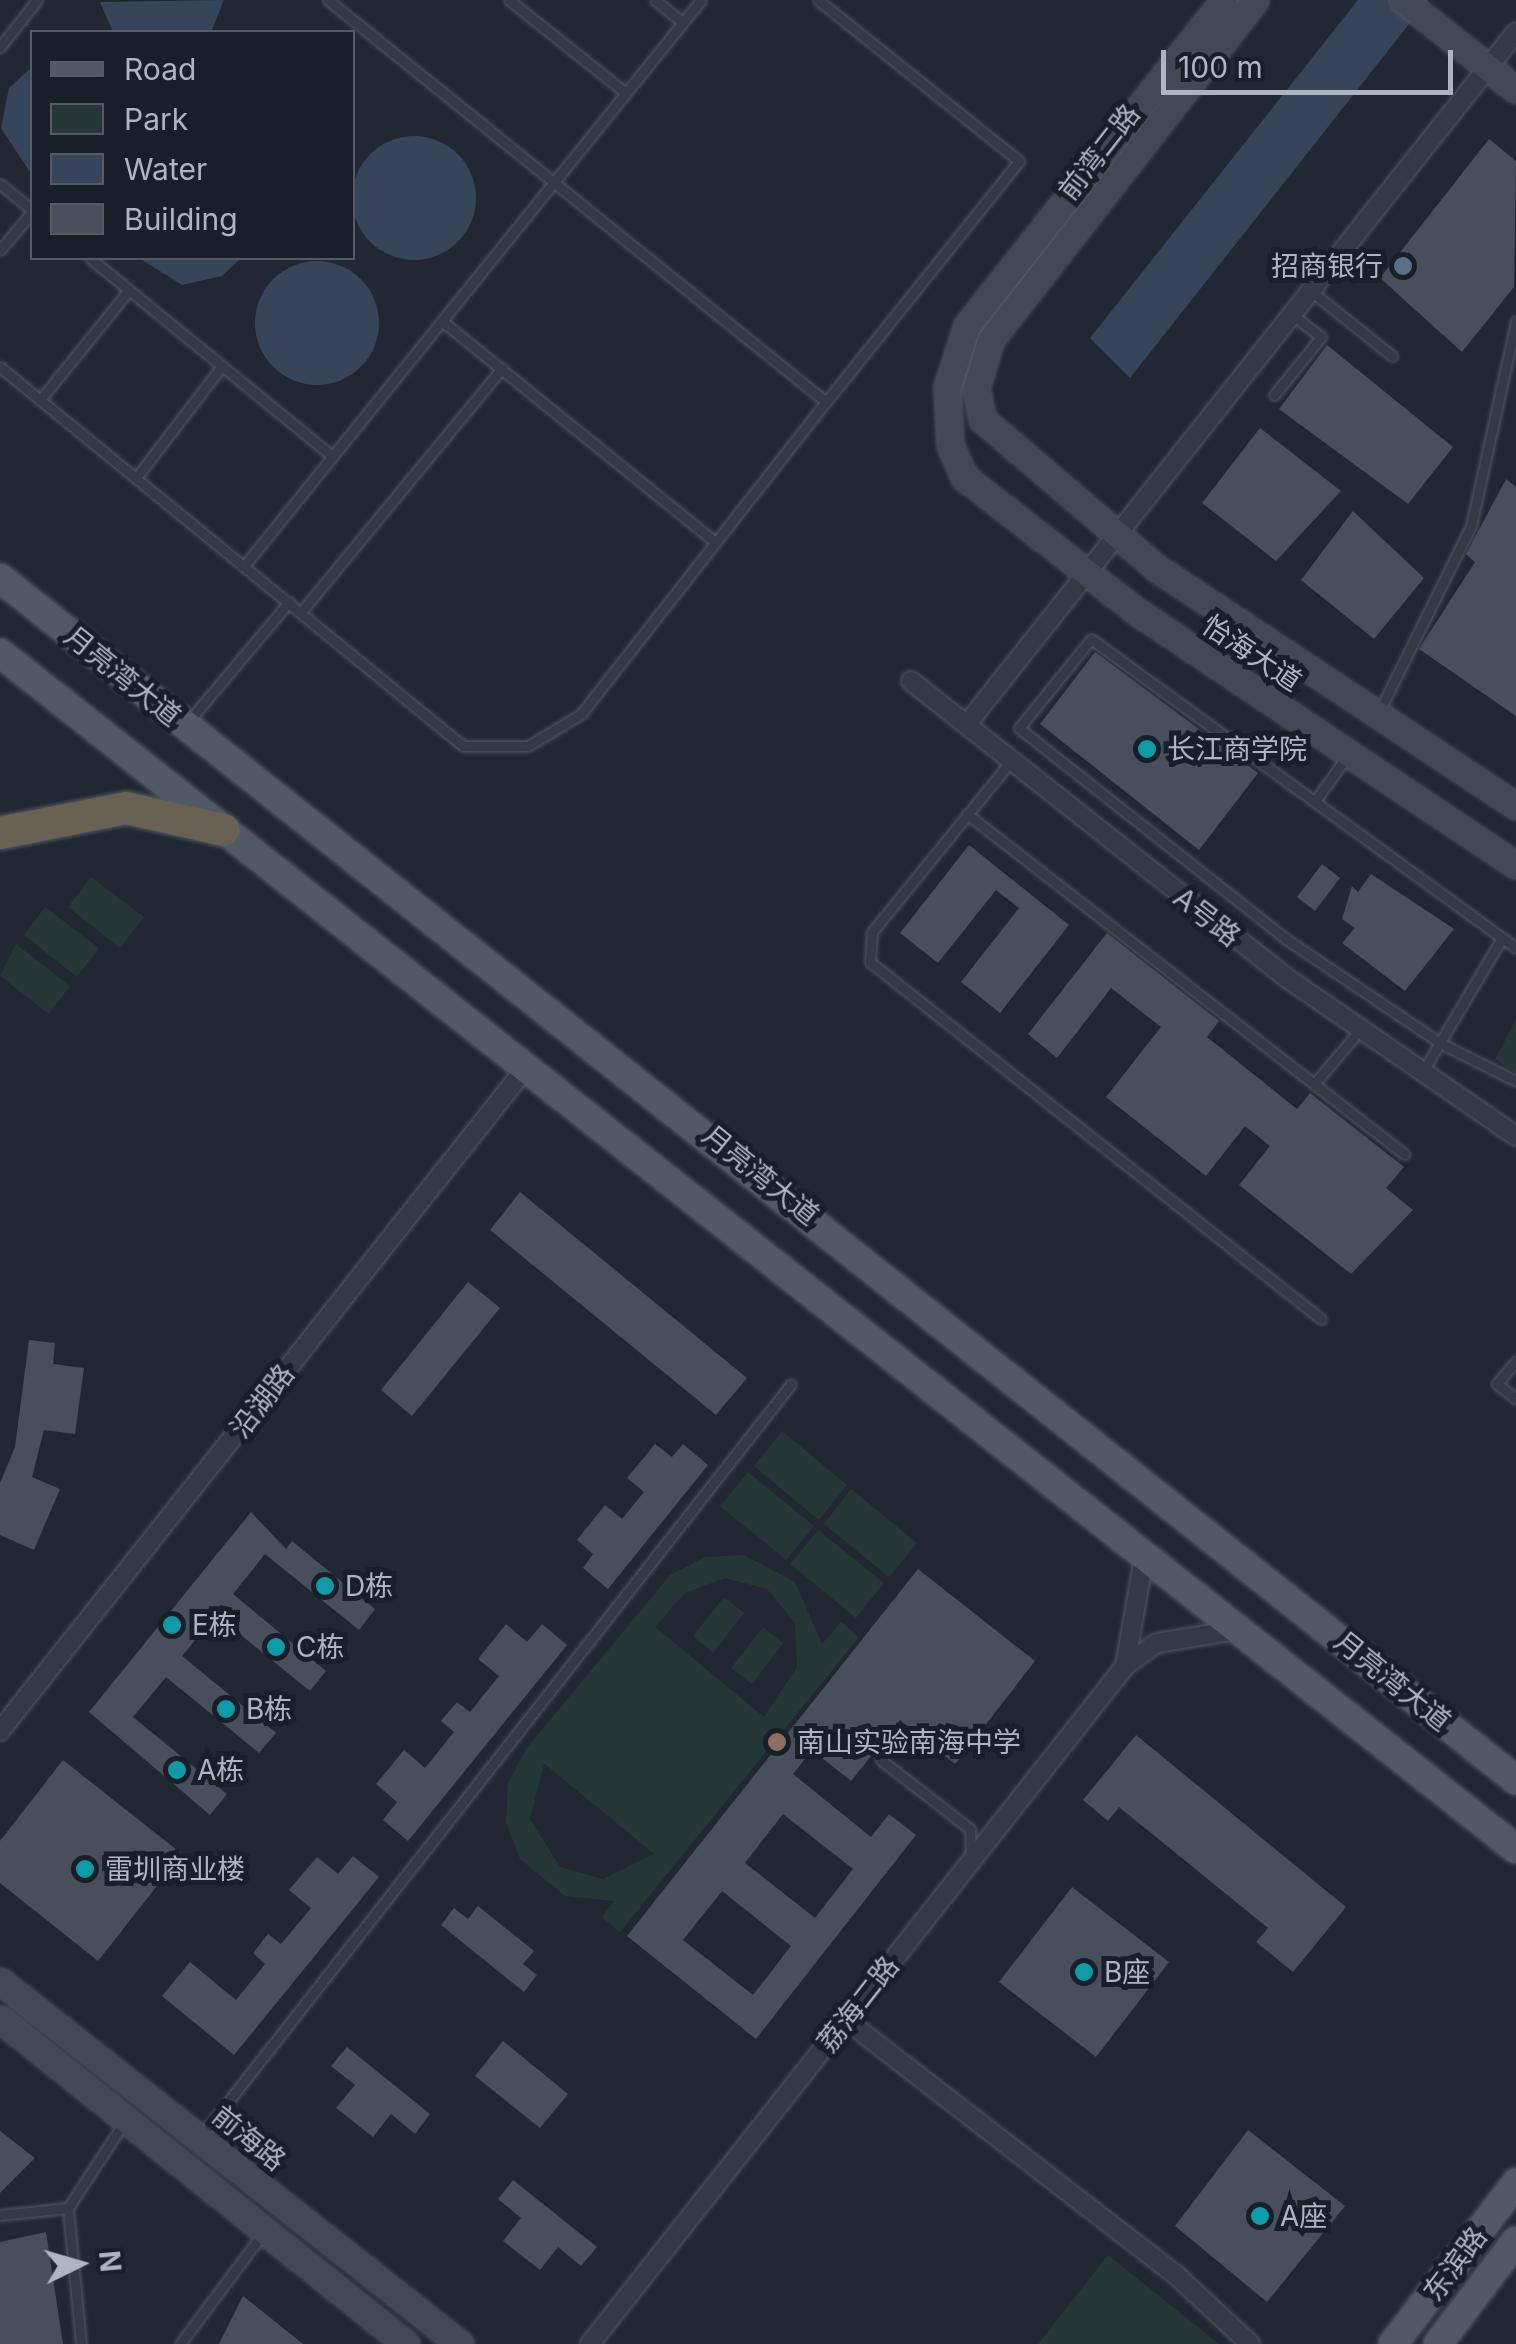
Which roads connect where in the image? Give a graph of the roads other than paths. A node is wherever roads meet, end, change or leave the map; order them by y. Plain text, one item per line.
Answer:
1 (37, 0) edge
2 (328, 0) edge
3 (508, 0) edge
4 (655, 0) edge
5 (701, 0) edge
6 (818, 0) edge
7 (1224, 0) edge
8 (1255, 0) edge
9 (1403, 0) edge
10 (683, 23) junction
11 (1516, 32) edge
12 (0, 46) edge
13 (1488, 68) junction
14 (1516, 90) edge
15 (626, 94) junction
16 (554, 182) junction
17 (0, 184) edge
18 (30, 209) edge
19 (30, 213) edge
20 (0, 250) edge
21 (92, 260) edge
22 (129, 290) junction
23 (1311, 291) junction
24 (1292, 314) junction
25 (442, 320) junction
26 (1516, 322) edge
27 (1392, 356) dead end
28 (222, 366) junction
29 (0, 367) edge
30 (502, 368) junction
31 (1274, 395) dead end
32 (40, 400) junction
33 (826, 402) junction
34 (993, 438) joint
35 (332, 456) junction
36 (964, 476) joint
37 (136, 478) junction
38 (1115, 538) junction
39 (714, 541) junction
40 (244, 566) junction
41 (1087, 572) junction
42 (0, 578) edge
43 (289, 602) junction
44 (301, 612) junction
45 (0, 653) edge
46 (911, 682) dead end
47 (1378, 715) junction
48 (968, 724) junction
49 (186, 725) junction
50 (1349, 754) junction
51 (1011, 761) junction
52 (1314, 801) junction
53 (1516, 806) edge
54 (126, 808) junction
55 (0, 810) edge
56 (968, 814) junction
57 (224, 830) junction
58 (0, 833) edge
59 (1516, 865) edge
60 (1502, 938) junction
61 (1516, 948) edge
62 (1360, 1030) junction
63 (1440, 1044) junction
64 (524, 1070) junction
65 (1422, 1074) junction
66 (1516, 1081) edge
67 (1314, 1084) junction
68 (1516, 1136) edge
69 (1404, 1154) dead end
70 (1321, 1318) dead end
71 (1516, 1361) edge
72 (792, 1384) dead end
73 (1516, 1400) edge
74 (1144, 1558) junction
75 (1236, 1630) junction
76 (1124, 1666) junction
77 (0, 1731) edge
78 (881, 1760) dead end
79 (1516, 1780) edge
80 (1516, 1849) edge
81 (971, 1862) junction
82 (0, 1981) edge
83 (0, 2019) edge
84 (846, 2020) junction
85 (126, 2118) junction
86 (201, 2137) junction
87 (1516, 2183) edge
88 (68, 2208) junction
89 (0, 2214) edge
90 (265, 2230) junction
91 (1516, 2241) edge
92 (182, 2343) edge
93 (590, 2343) edge
94 (81, 2344) edge
95 (406, 2344) edge
96 (460, 2344) edge
97 (1250, 2344) edge
98 (1394, 2344) edge
99 (1438, 2344) edge

1 - 12 lane
2 - 16 lane
3 - 15 lane
4 - 10 lane
5 - 10 lane
6 - 33 lane
7 - 36 street, 前湾二路
8 - 34 street, 前湾二路
9 - 13 street
10 - 15 lane
11 - 13 street
13 - 14 street
13 - 23 street
15 - 16 lane
16 - 25 lane
16 - 33 lane
17 - 18 lane
19 - 20 lane
21 - 22 lane
22 - 28 lane
22 - 32 lane
23 - 24 street
23 - 27 lane
24 - 31 lane
24 - 38 street
25 - 30 lane
25 - 35 lane
26 - 47 lane
28 - 35 lane
28 - 37 lane
29 - 32 lane
30 - 39 lane
30 - 44 lane
32 - 37 lane
33 - 39 lane
34 - 38 street, 怡海大道
35 - 40 lane
36 - 41 street, 怡海大道
37 - 40 lane
38 - 41 street
38 - 47 street, 怡海大道
39 - 44 lane
40 - 43 lane
41 - 48 street
41 - 50 street, 怡海大道
42 - 49 main road, 月亮湾大道
43 - 44 lane
43 - 49 lane
45 - 57 main road, 月亮湾大道
46 - 48 street, A号路
47 - 53 street, 怡海大道
48 - 51 street, A号路
49 - 79 main road, 月亮湾大道
50 - 52 lane
50 - 59 street, 怡海大道
51 - 56 lane
51 - 62 street, A号路
52 - 60 lane
52 - 63 lane
54 - 55 highway
54 - 57 highway
54 - 58 highway
56 - 67 lane
56 - 70 lane
57 - 64 main road, 月亮湾大道
60 - 61 lane
60 - 63 lane
62 - 65 street, A号路
62 - 67 lane
63 - 65 lane
63 - 66 lane
64 - 74 main road, 月亮湾大道
64 - 77 street, 沿湖路
65 - 68 street, A号路
67 - 69 lane
71 - 73 lane
72 - 86 lane
74 - 75 main road, 月亮湾大道
74 - 76 street, 荔海二路
75 - 76 street, 荔海二路
75 - 80 main road, 月亮湾大道
76 - 81 street, 荔海二路
78 - 81 lane
81 - 84 street, 荔海二路
82 - 86 street, 前海路
83 - 85 street
84 - 93 street, 荔海二路
84 - 97 street
85 - 88 lane
85 - 90 street
86 - 96 street, 前海路
87 - 98 main road, 东滨路
88 - 89 lane
88 - 94 lane
90 - 92 lane
90 - 95 street
91 - 99 main road, 东滨路

